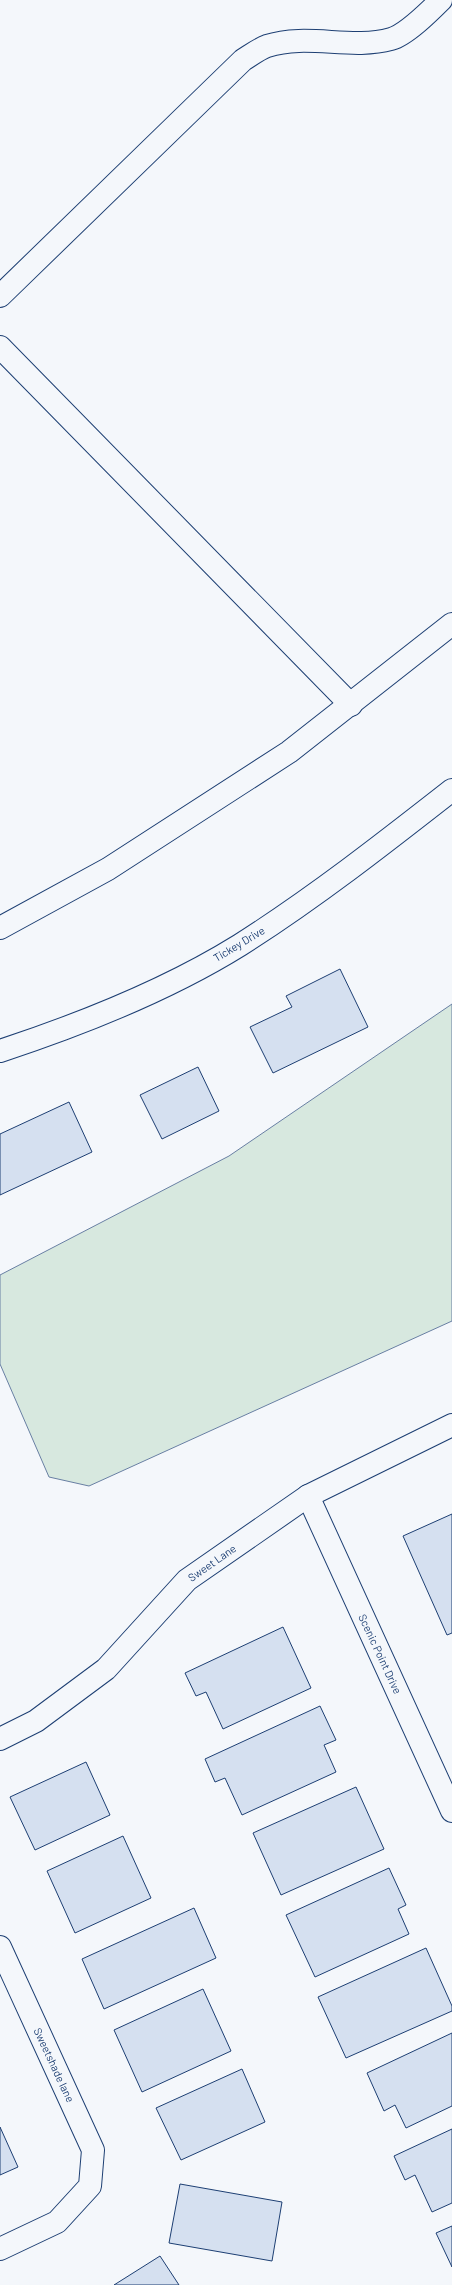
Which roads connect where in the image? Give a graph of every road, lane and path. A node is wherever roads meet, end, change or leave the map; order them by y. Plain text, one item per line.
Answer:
1 (441, 0) edge
2 (0, 296) edge
3 (0, 347) edge
4 (452, 624) edge
5 (351, 705) junction
6 (452, 790) edge
7 (0, 928) edge
8 (0, 1051) edge
9 (452, 1425) edge
10 (308, 1496) junction
11 (0, 1739) edge
12 (452, 1811) edge
13 (0, 1947) edge
14 (0, 2250) edge

1 - 2 street
3 - 5 street
4 - 5 street
5 - 7 street
6 - 8 street, Tickey Drive
9 - 10 street, Sweet Lane
10 - 11 street, Sweet Lane
10 - 12 street, Scenic Point Drive
13 - 14 street, Sweetshade lane

